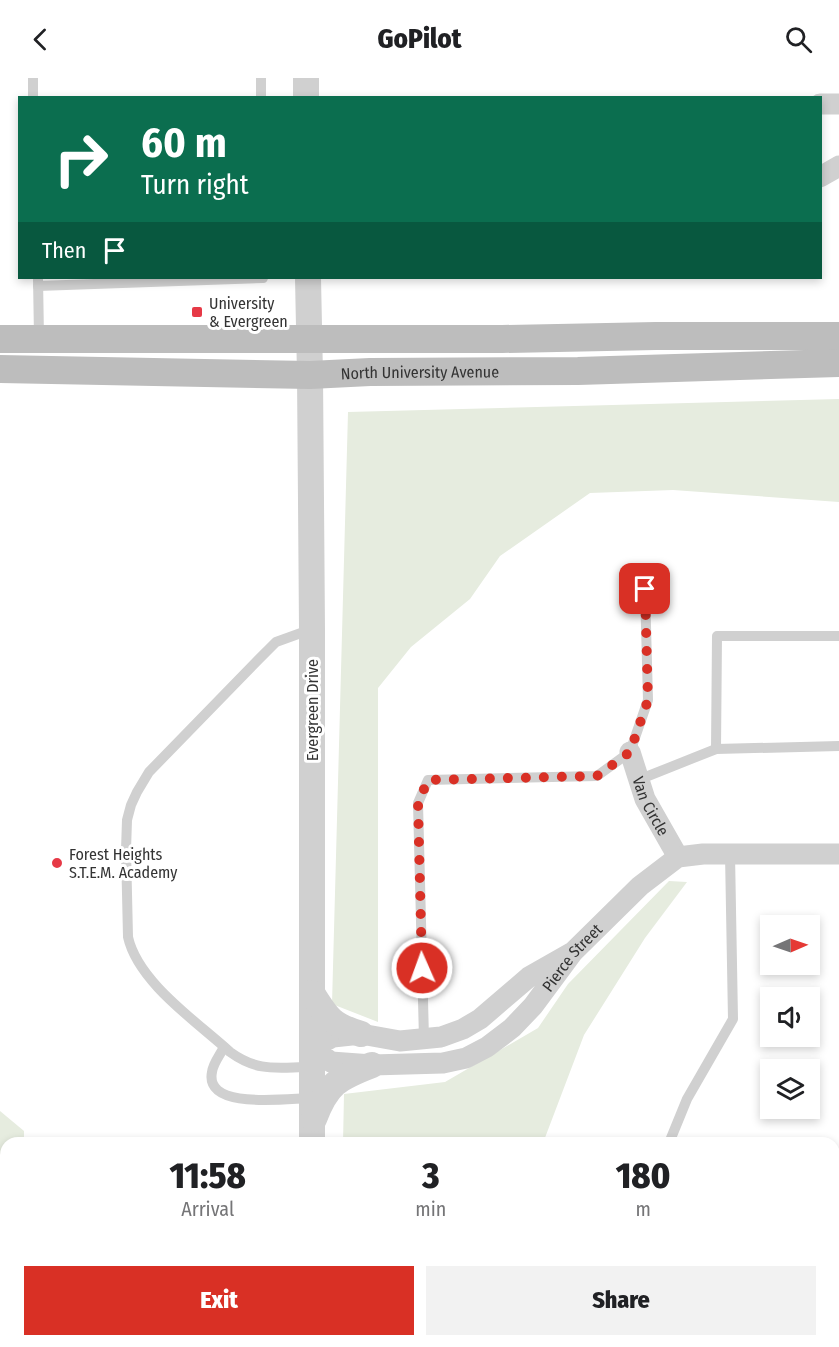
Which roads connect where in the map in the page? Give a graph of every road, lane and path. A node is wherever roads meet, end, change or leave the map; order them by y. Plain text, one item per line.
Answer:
1 (33, 78) edge
2 (261, 78) edge
3 (306, 78) edge
4 (33, 96) edge
5 (261, 96) edge
6 (306, 96) edge
7 (822, 104) edge
8 (839, 104) edge
9 (839, 166) edge
10 (822, 176) edge
11 (207, 279) edge
12 (308, 279) edge
13 (38, 282) edge
14 (839, 336) edge
15 (0, 339) edge
16 (39, 339) junction
17 (309, 339) junction
18 (839, 363) edge
19 (0, 369) edge
20 (310, 375) junction
21 (645, 589) dead end
22 (312, 629) junction
23 (839, 636) edge
24 (839, 746) edge
25 (716, 749) junction
26 (630, 752) junction
27 (638, 780) junction
28 (730, 854) junction
29 (839, 854) edge
30 (678, 857) junction
31 (573, 952) junction
32 (312, 993) junction
33 (361, 1034) junction
34 (424, 1040) junction
35 (224, 1047) junction
36 (313, 1058) junction
37 (372, 1065) junction
38 (312, 1098) junction
39 (312, 1134) edge
40 (671, 1137) edge

1 - 4 lane
2 - 5 lane
3 - 6 street
7 - 8 street
9 - 10 street
11 - 13 lane
12 - 17 street, Evergreen Drive
13 - 16 lane
14 - 17 main road, North University Avenue
15 - 16 main road, North University Avenue
16 - 17 main road, North University Avenue
17 - 20 street, Evergreen Drive
18 - 20 main road, North University Avenue
19 - 20 main road, North University Avenue
20 - 22 street, Evergreen Drive
21 - 26 lane
22 - 32 street, Evergreen Drive
22 - 35 lane
23 - 25 lane
24 - 25 lane
25 - 27 lane
26 - 27 street, Van Circle
26 - 34 lane
27 - 30 street, Van Circle
28 - 29 street
28 - 30 street
28 - 40 lane
30 - 31 street, Pierce Street
31 - 34 street
31 - 37 street, Pierce Street
32 - 33 street
32 - 36 street, Evergreen Drive
33 - 34 street
33 - 36 street
35 - 36 lane
35 - 38 lane
36 - 37 street, Pierce Street
36 - 38 street, Evergreen Drive
37 - 39 street
38 - 39 street, Evergreen Drive

